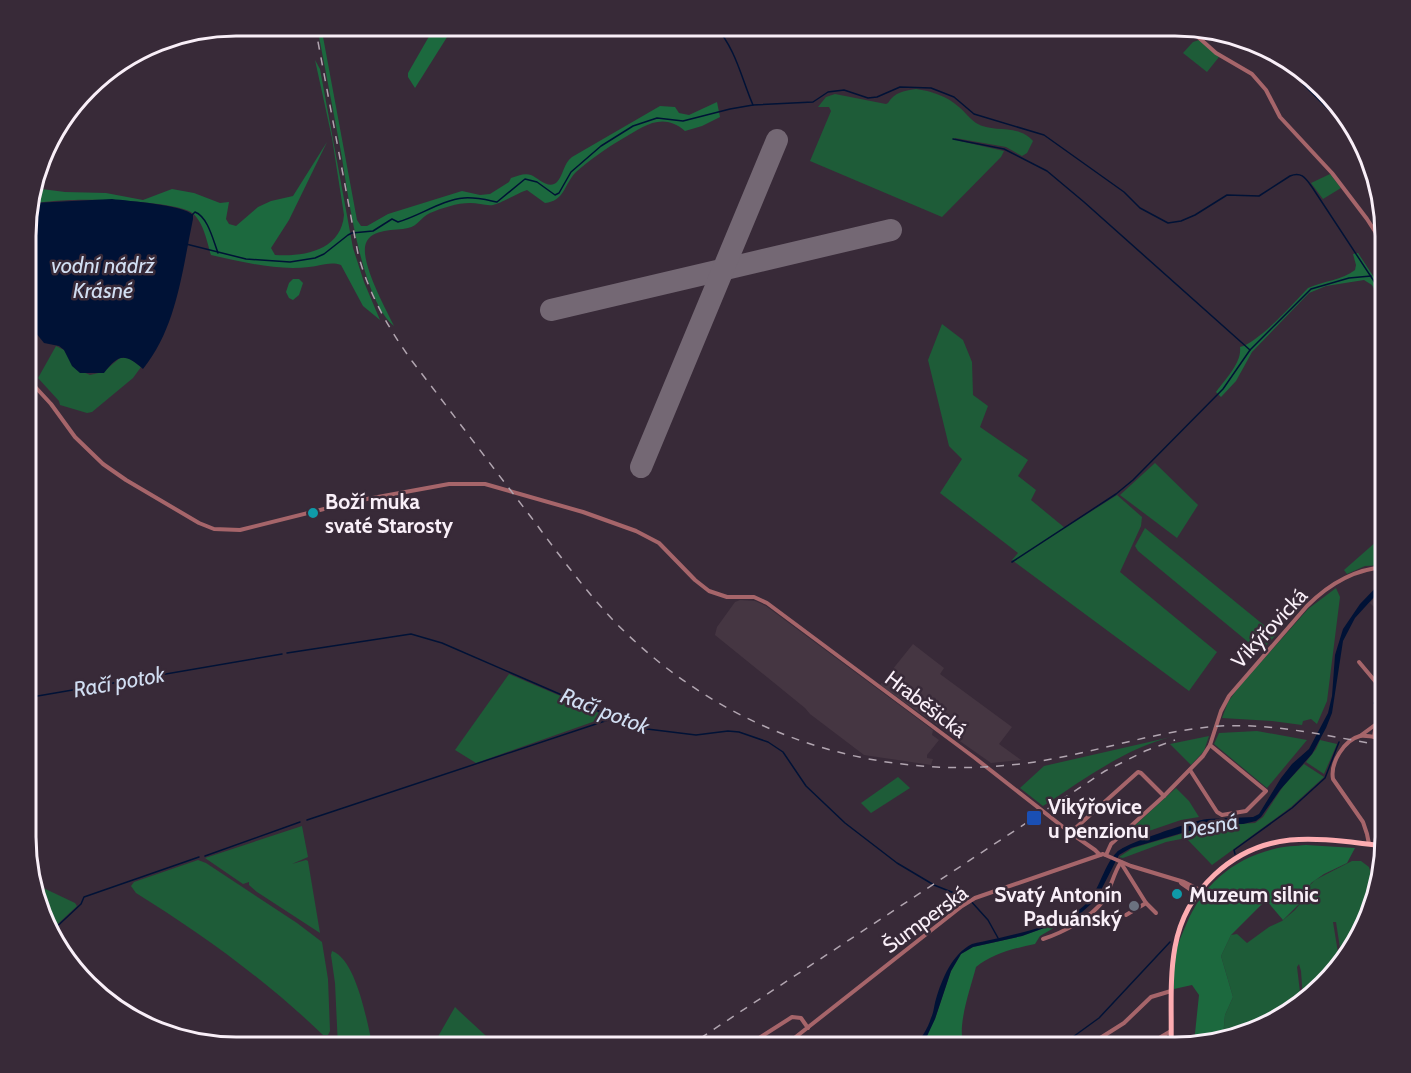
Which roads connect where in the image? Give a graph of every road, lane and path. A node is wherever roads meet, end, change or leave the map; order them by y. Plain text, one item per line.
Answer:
1 (1199, 38) edge
2 (1375, 231) edge
3 (36, 387) edge
4 (1375, 568) edge
5 (1359, 662) dead end
6 (1375, 681) edge
7 (1375, 724) joint
8 (1360, 736) junction
9 (1374, 737) joint
10 (1210, 745) junction
11 (1190, 770) junction
12 (1165, 795) junction
13 (1070, 833) junction
14 (1369, 844) junction
15 (1375, 845) edge
16 (1100, 855) junction
17 (1106, 855) junction
18 (1119, 861) junction
19 (1198, 892) junction
20 (1146, 903) junction
21 (1156, 913) dead end
22 (1126, 915) dead end
23 (1043, 939) dead end
24 (1171, 992) junction
25 (808, 1028) junction
26 (1172, 1030) junction
27 (761, 1037) edge
28 (796, 1037) edge
29 (1102, 1037) edge
30 (1160, 1037) edge
31 (1172, 1037) edge

1 - 2 street
3 - 13 street, Hraběšická
4 - 10 street, Vikýřovická
5 - 6 street
7 - 8 street
7 - 9 street
8 - 9 street
8 - 14 street
10 - 11 street, Vikýřovická
10 - 11 street
11 - 12 street, Vikýřovická
12 - 13 street
12 - 17 street, Vikýřovická
13 - 16 street, Hraběšická
14 - 15 main road
14 - 19 main road
16 - 17 street, Šumperská
16 - 25 street, Šumperská
17 - 18 street
18 - 19 street
18 - 20 street
18 - 23 street
19 - 24 main road
20 - 21 street
20 - 22 street
24 - 26 main road
24 - 29 street
25 - 27 street
25 - 28 street, Šumperská
26 - 30 street
26 - 31 main road

